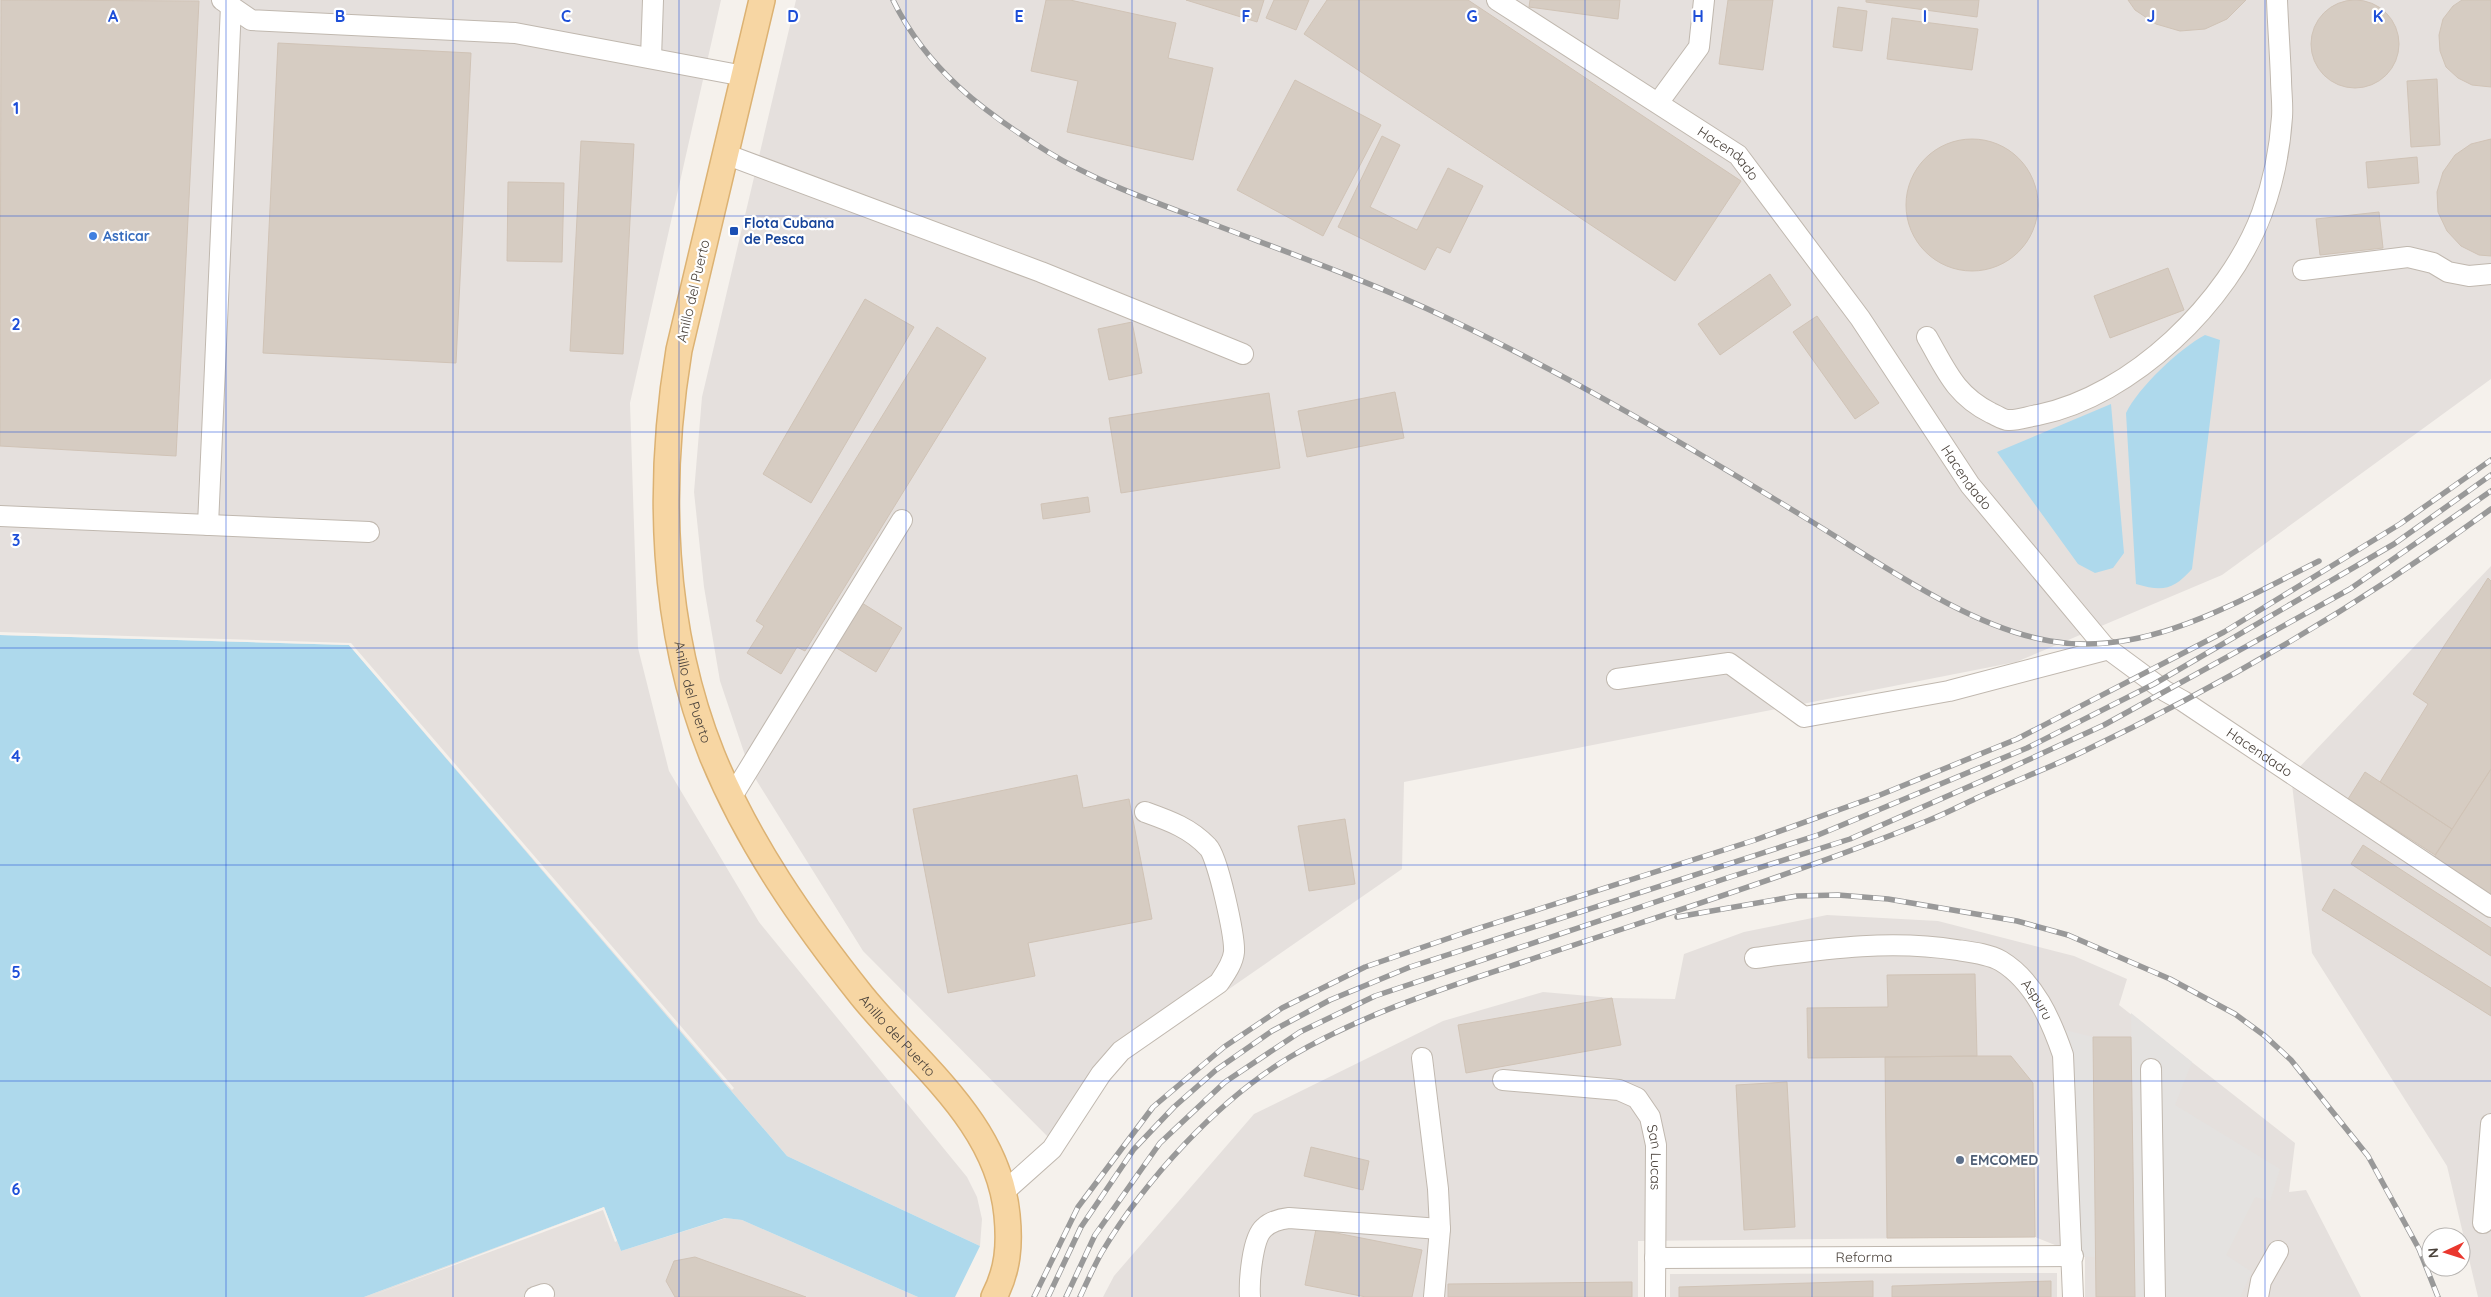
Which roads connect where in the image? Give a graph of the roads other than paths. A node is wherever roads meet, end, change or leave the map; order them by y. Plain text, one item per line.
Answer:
1 (654, 0) edge
2 (762, 0) edge
3 (1496, 0) edge
4 (1704, 0) edge
5 (2277, 0) edge
6 (227, 3) edge
7 (651, 58) junction
8 (744, 76) junction
9 (1658, 103) junction
10 (725, 154) junction
11 (2303, 270) dead end
12 (2491, 274) edge
13 (1927, 337) dead end
14 (1242, 354) dead end
15 (0, 516) edge
16 (902, 520) dead end
17 (208, 525) junction
18 (369, 532) dead end
19 (2109, 649) junction
20 (1617, 679) dead end
21 (731, 798) junction
22 (1145, 812) dead end
23 (2491, 907) edge
24 (1756, 958) dead end
25 (1422, 1058) dead end
26 (2151, 1069) dead end
27 (1503, 1080) dead end
28 (2491, 1124) edge
29 (1005, 1190) junction
30 (2483, 1223) dead end
31 (1440, 1230) junction
32 (2278, 1251) dead end
33 (2073, 1256) junction
34 (1655, 1258) junction
35 (994, 1297) edge
36 (1250, 1297) edge
37 (1434, 1297) edge
38 (1655, 1297) edge
39 (2073, 1297) edge
40 (2155, 1297) edge
41 (2258, 1297) edge

1 - 7 street
2 - 8 main road, Anillo del Puerto
3 - 9 street, Hacendado
4 - 9 street
5 - 13 street
6 - 7 street
6 - 17 street
7 - 8 street
8 - 10 main road, Anillo del Puerto
9 - 19 street, Hacendado
10 - 14 street
10 - 21 main road, Anillo del Puerto
11 - 12 street
15 - 17 street
16 - 21 street
17 - 18 street
19 - 20 street
19 - 23 street, Hacendado
21 - 29 main road, Anillo del Puerto
22 - 29 street
24 - 33 street, Aspuru
25 - 31 street
26 - 40 street
27 - 34 street, San Lucas
28 - 30 street
29 - 35 main road, Anillo del Puerto
31 - 36 street
31 - 37 street
32 - 41 street
33 - 34 street, Reforma
33 - 39 street, Aspuru
34 - 38 street, San Lucas

